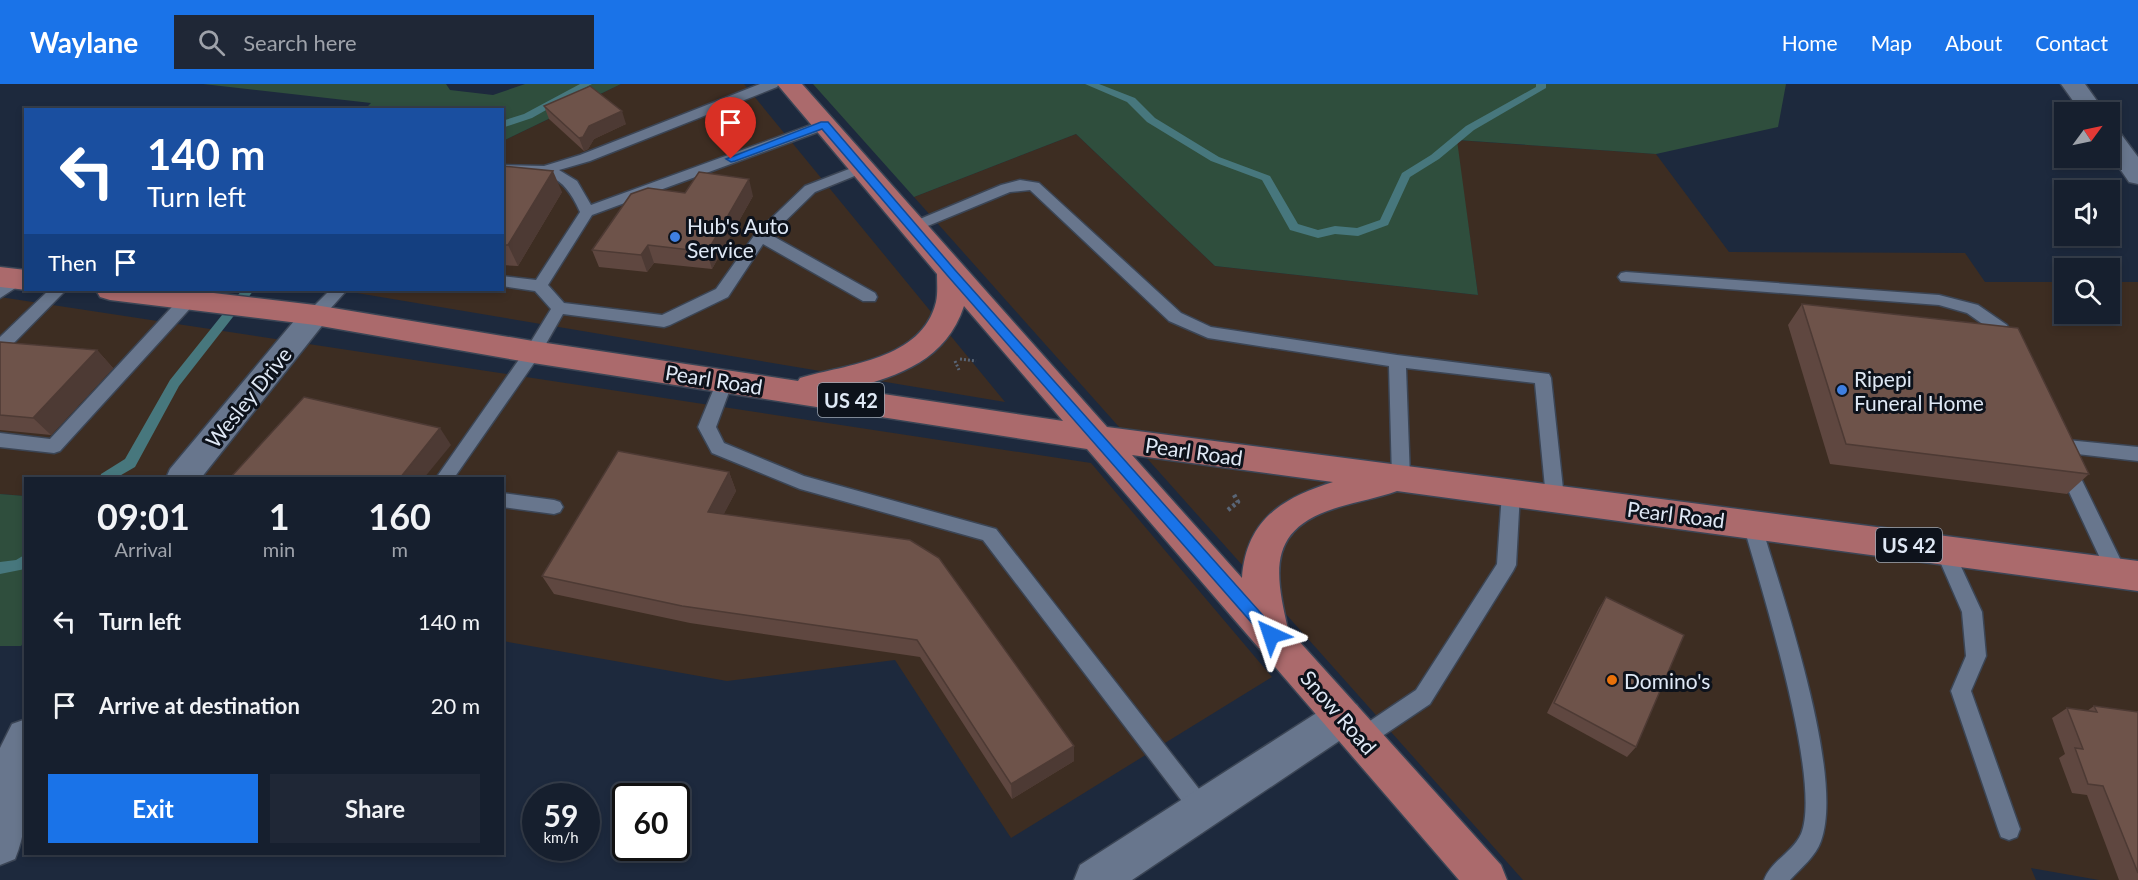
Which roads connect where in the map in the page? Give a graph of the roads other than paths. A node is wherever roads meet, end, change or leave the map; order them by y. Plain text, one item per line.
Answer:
1 (772, 84) edge
2 (789, 84) edge
3 (2073, 84) edge
4 (2086, 102) edge
5 (824, 125) junction
6 (2120, 151) edge
7 (862, 168) junction
8 (504, 169) edge
9 (545, 170) junction
10 (2138, 176) edge
11 (587, 212) junction
12 (913, 227) junction
13 (761, 236) junction
14 (951, 272) junction
15 (1626, 277) dead end
16 (504, 281) edge
17 (540, 286) junction
18 (57, 291) edge
19 (119, 291) edge
20 (338, 291) edge
21 (869, 297) dead end
22 (198, 300) junction
23 (559, 308) junction
24 (315, 315) junction
25 (0, 347) edge
26 (533, 352) junction
27 (2016, 361) edge
28 (1396, 362) junction
29 (725, 381) junction
30 (789, 391) junction
31 (1096, 438) junction
32 (0, 440) edge
33 (2138, 454) edge
34 (183, 477) edge
35 (446, 477) edge
36 (1401, 478) junction
37 (1511, 493) junction
38 (1555, 498) junction
39 (504, 500) edge
40 (554, 507) dead end
41 (1752, 524) junction
42 (1944, 550) junction
43 (2128, 574) edge
44 (1271, 635) junction
45 (1353, 727) junction
46 (24, 741) edge
47 (1203, 810) junction
48 (2009, 829) dead end
49 (0, 845) edge
50 (1095, 880) edge
51 (1486, 880) edge
52 (1775, 880) edge

1 - 9 lane
2 - 5 main road, Snow Road
3 - 4 street
5 - 7 main road, Snow Road
5 - 11 lane
6 - 10 street
7 - 12 main road, Snow Road
7 - 13 lane
8 - 9 lane
9 - 11 lane
11 - 17 lane
12 - 14 main road, Snow Road
12 - 28 lane
13 - 21 lane
13 - 23 lane
14 - 30 main road
14 - 31 main road, Snow Road
15 - 27 lane
16 - 17 lane
17 - 23 lane
18 - 25 lane
19 - 22 main road, Pearl Road / US 42
20 - 24 lane
22 - 24 main road, Pearl Road / US 42
22 - 32 lane
23 - 26 lane
24 - 26 main road, Pearl Road / US 42
24 - 34 street, Wesley Drive
26 - 29 main road, Pearl Road / US 42
26 - 35 lane
28 - 36 lane
28 - 38 lane
29 - 30 main road, Pearl Road / US 42
29 - 47 lane
30 - 31 main road, Pearl Road / US 42
31 - 36 main road, Pearl Road / US 42
31 - 44 main road, Snow Road
33 - 43 lane
36 - 37 main road, Pearl Road / US 42
36 - 44 main road
37 - 38 main road, Pearl Road / US 42
37 - 45 lane
38 - 41 main road, Pearl Road / US 42
39 - 40 lane
41 - 42 main road, Pearl Road / US 42
41 - 52 lane
42 - 43 main road, Pearl Road / US 42
42 - 48 lane
44 - 45 main road, Snow Road
45 - 47 street
45 - 51 main road, Snow Road
46 - 49 street
47 - 50 street

